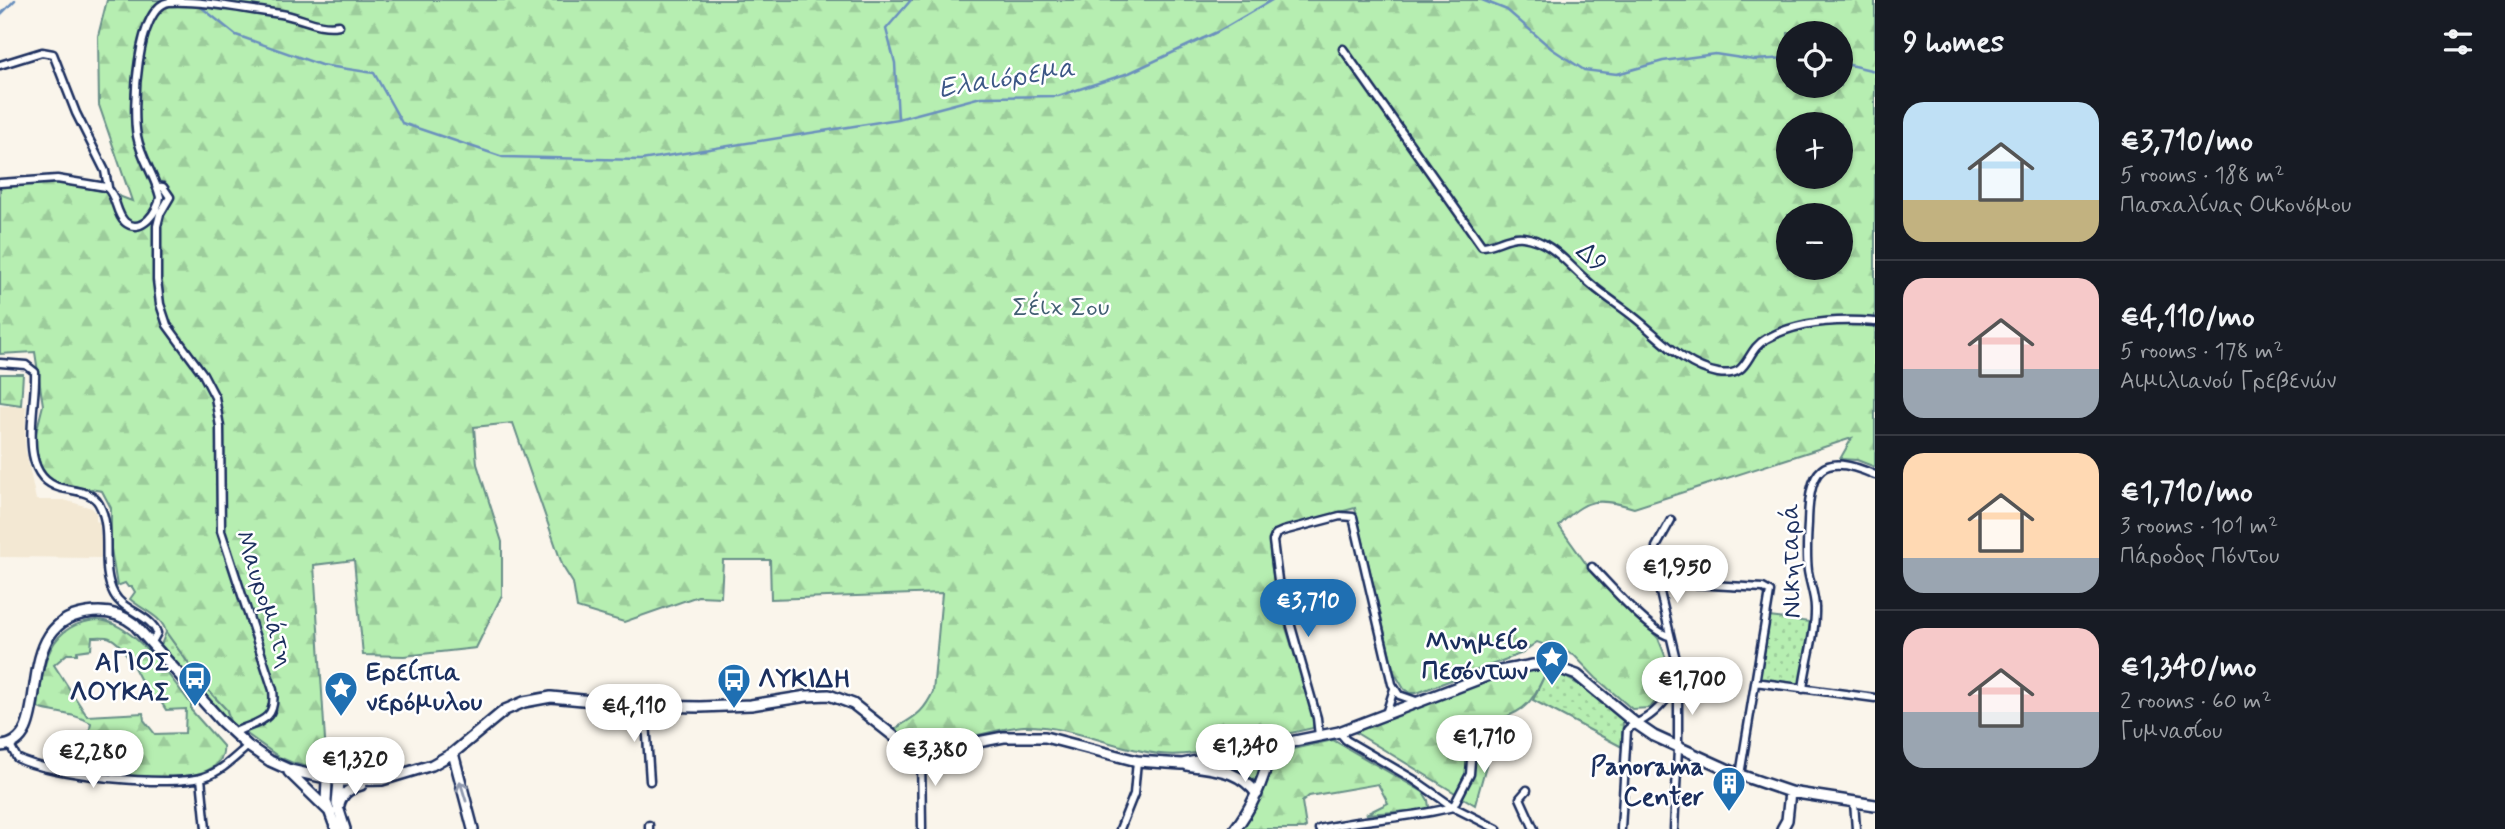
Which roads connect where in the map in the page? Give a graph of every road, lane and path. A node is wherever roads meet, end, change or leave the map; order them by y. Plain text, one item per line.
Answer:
1 (339, 25) dead end
2 (1343, 49) dead end
3 (0, 65) edge
4 (0, 183) edge
5 (156, 186) junction
6 (108, 187) junction
7 (1875, 322) edge
8 (0, 363) edge
9 (1875, 475) edge
10 (1671, 520) dead end
11 (1592, 567) dead end
12 (1658, 582) junction
13 (1669, 636) junction
14 (152, 642) junction
15 (1755, 682) junction
16 (1678, 684) junction
17 (1394, 689) junction
18 (1803, 689) junction
19 (1875, 698) edge
20 (1420, 703) junction
21 (645, 706) junction
22 (1385, 715) junction
23 (1634, 723) junction
24 (1479, 727) dead end
25 (1339, 732) junction
26 (233, 733) junction
27 (1319, 736) junction
28 (5, 746) edge
29 (248, 746) junction
30 (1271, 747) junction
31 (921, 748) junction
32 (1678, 749) junction
33 (453, 753) junction
34 (1137, 761) junction
35 (1182, 764) junction
36 (285, 768) junction
37 (1740, 775) junction
38 (201, 778) junction
39 (327, 780) junction
40 (382, 780) junction
41 (339, 781) junction
42 (650, 781) dead end
43 (1527, 790) dead end
44 (1790, 792) junction
45 (1257, 794) junction
46 (1854, 802) junction
47 (1875, 806) edge
48 (1453, 807) junction
49 (333, 811) junction
50 (206, 829) edge
51 (336, 829) edge
52 (345, 829) edge
53 (473, 829) edge
54 (922, 829) edge
55 (1120, 829) edge
56 (1235, 829) edge
57 (1319, 829) edge
58 (1497, 829) edge
59 (1534, 829) edge
60 (1620, 829) edge
61 (1674, 829) edge
62 (1782, 829) edge
63 (1856, 829) edge

1 - 5 street
2 - 7 street, Δ9
3 - 6 street
4 - 6 street
5 - 6 street
5 - 26 street, Μαυρομάτη
8 - 14 street
9 - 18 street, Νικηταρά
10 - 12 street
11 - 13 street
12 - 13 street
12 - 15 street
13 - 16 street
14 - 26 main road
14 - 28 main road
15 - 18 street
15 - 37 street
16 - 23 street
16 - 32 street
17 - 20 street
17 - 22 street
17 - 27 street
18 - 19 street
20 - 22 main road
20 - 23 main road
21 - 31 main road
21 - 33 main road
21 - 42 street
22 - 25 main road
23 - 32 main road
23 - 60 street
24 - 48 street
25 - 27 main road
25 - 48 street
26 - 29 main road
27 - 30 main road
28 - 38 street
29 - 36 main road
29 - 38 street
30 - 35 main road
30 - 45 main road
31 - 34 main road
31 - 54 street
32 - 37 main road
32 - 61 street
33 - 40 main road
53 -> 33 main road
34 - 35 main road
34 - 55 street
35 - 45 main road
36 - 39 main road
36 - 49 main road
37 - 44 main road
38 - 50 street
39 - 41 main road
39 - 49 main road
40 - 41 main road
40 - 49 main road
41 - 49 main road
43 - 59 street
44 - 46 main road
44 - 62 main road
45 - 56 main road
46 - 47 main road
46 - 63 street
48 - 57 street
48 - 58 street
49 - 51 main road
49 - 52 main road

